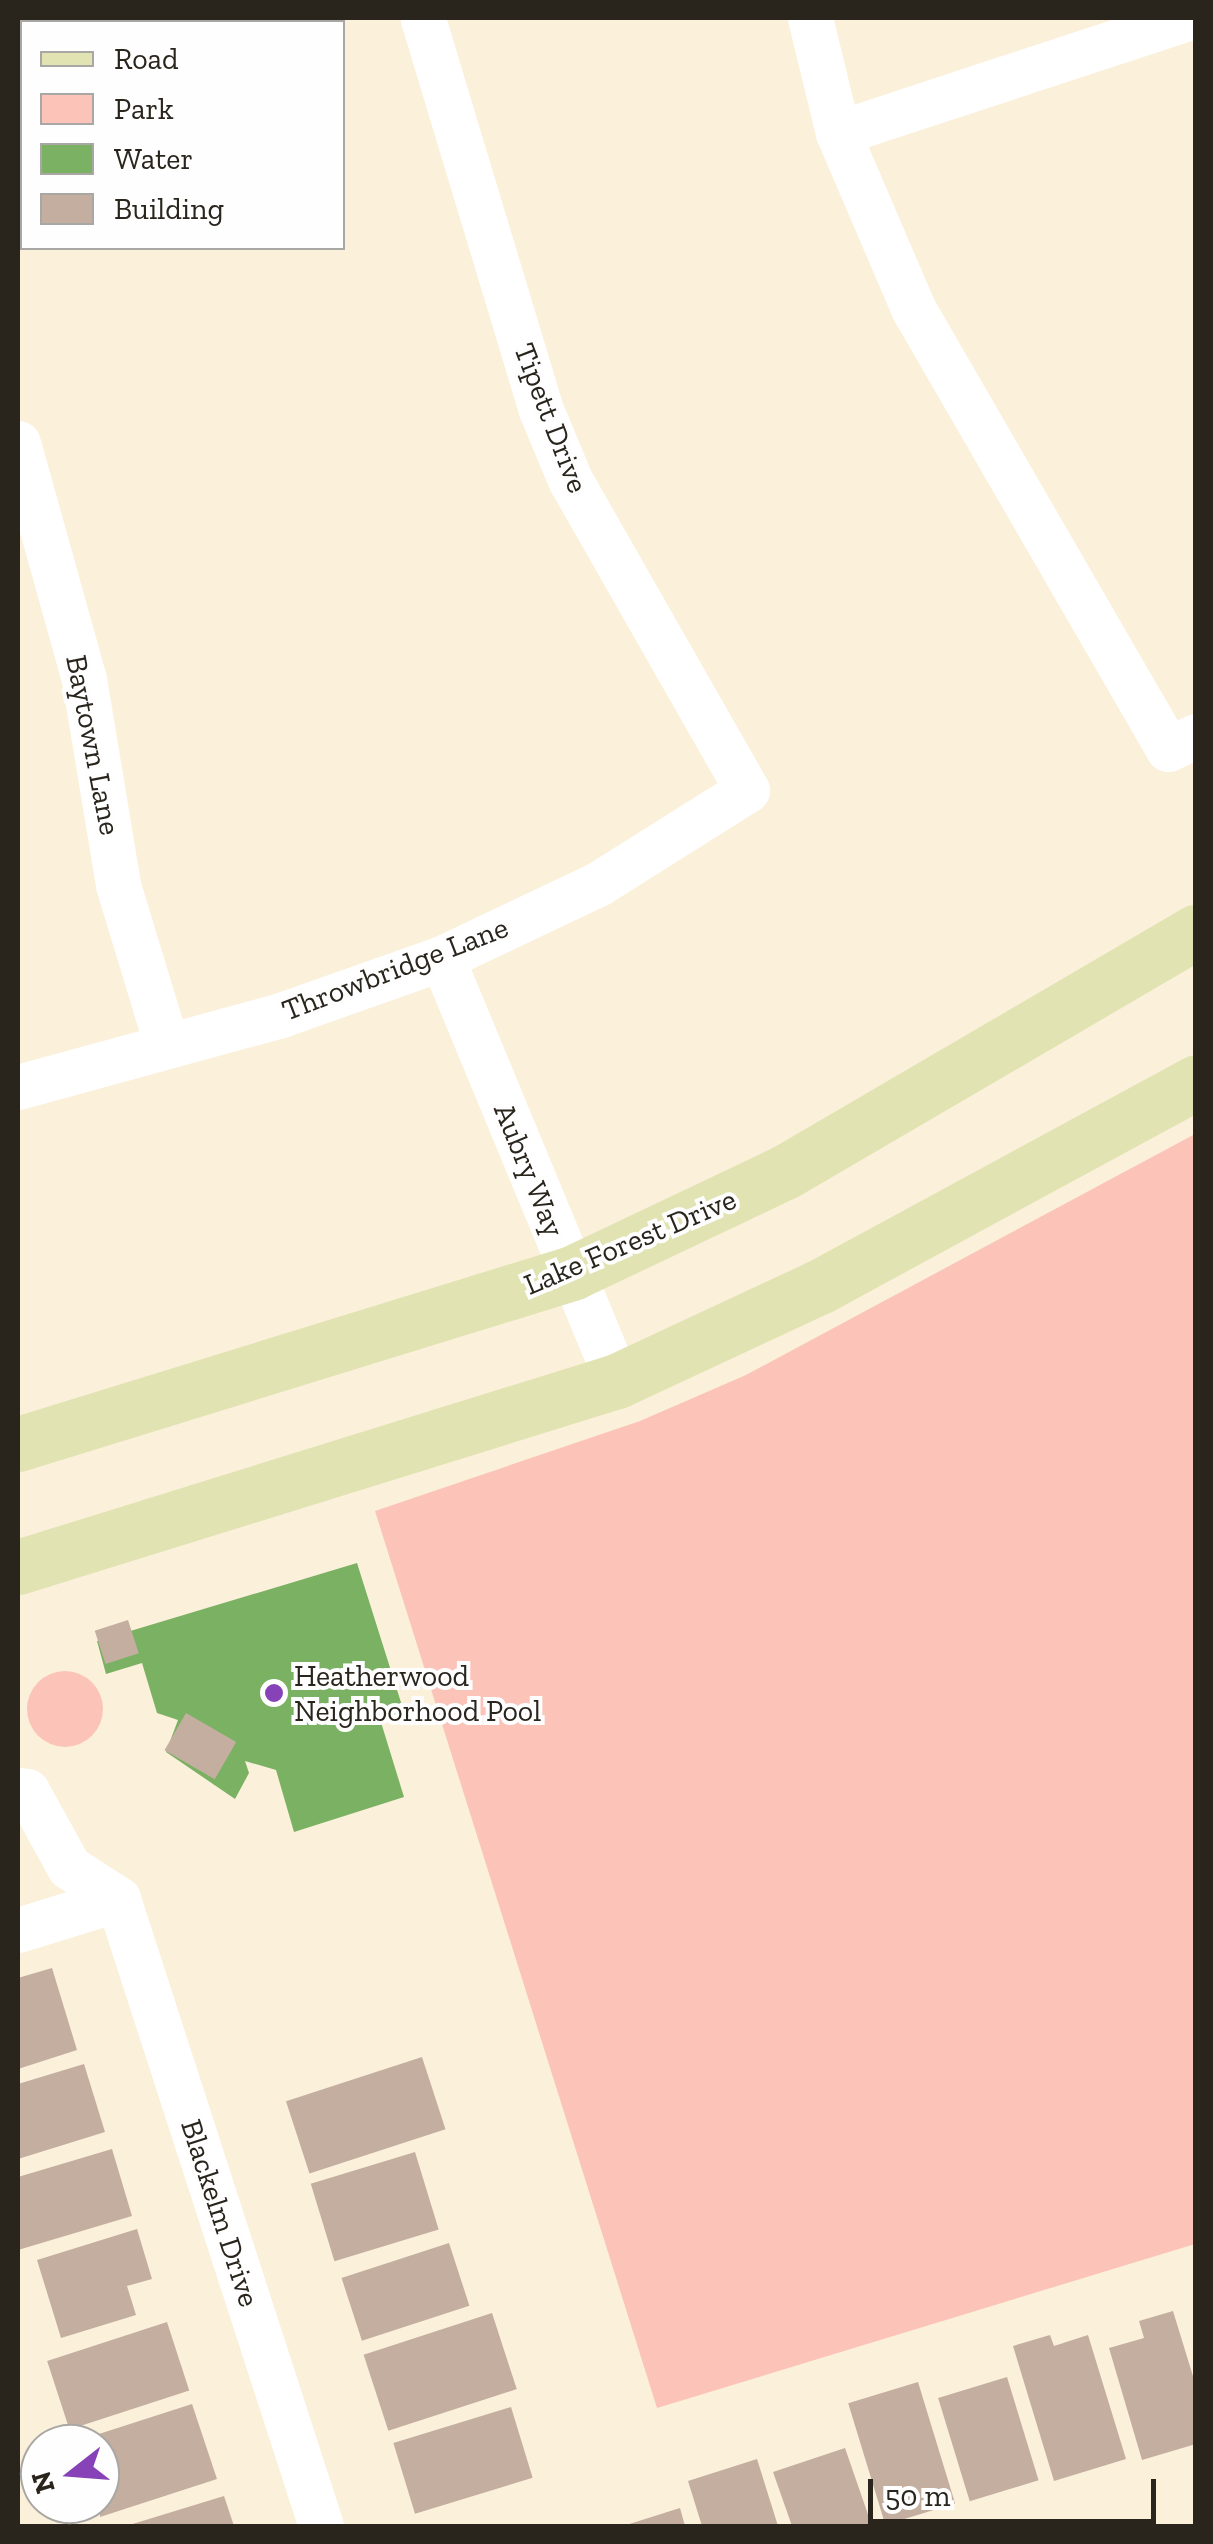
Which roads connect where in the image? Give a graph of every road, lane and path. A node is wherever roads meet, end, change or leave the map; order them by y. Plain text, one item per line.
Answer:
1 (423, 18) edge
2 (810, 18) edge
3 (1188, 18) edge
4 (838, 133) junction
5 (18, 443) edge
6 (1196, 736) edge
7 (747, 790) joint
8 (1196, 932) edge
9 (442, 958) junction
10 (167, 1046) junction
11 (1196, 1082) edge
12 (18, 1086) edge
13 (572, 1273) junction
14 (617, 1382) junction
15 (18, 1444) edge
16 (18, 1567) edge
17 (18, 1790) edge
18 (118, 1900) junction
19 (18, 1930) edge
20 (321, 2526) edge

1 - 7 street, Tipett Drive
2 - 4 street
3 - 4 street
4 - 6 street
5 - 10 street, Baytown Lane
7 - 9 street, Throwbridge Lane
8 - 13 main road, Lake Forest Drive
9 - 10 street, Throwbridge Lane
9 - 13 street, Aubry Way
10 - 12 street, Throwbridge Lane
11 - 14 main road
13 - 14 street, Aubry Way
13 - 15 main road, Lake Forest Drive
14 - 16 main road
17 - 18 street
18 - 19 street
18 - 20 street, Blackelm Drive

